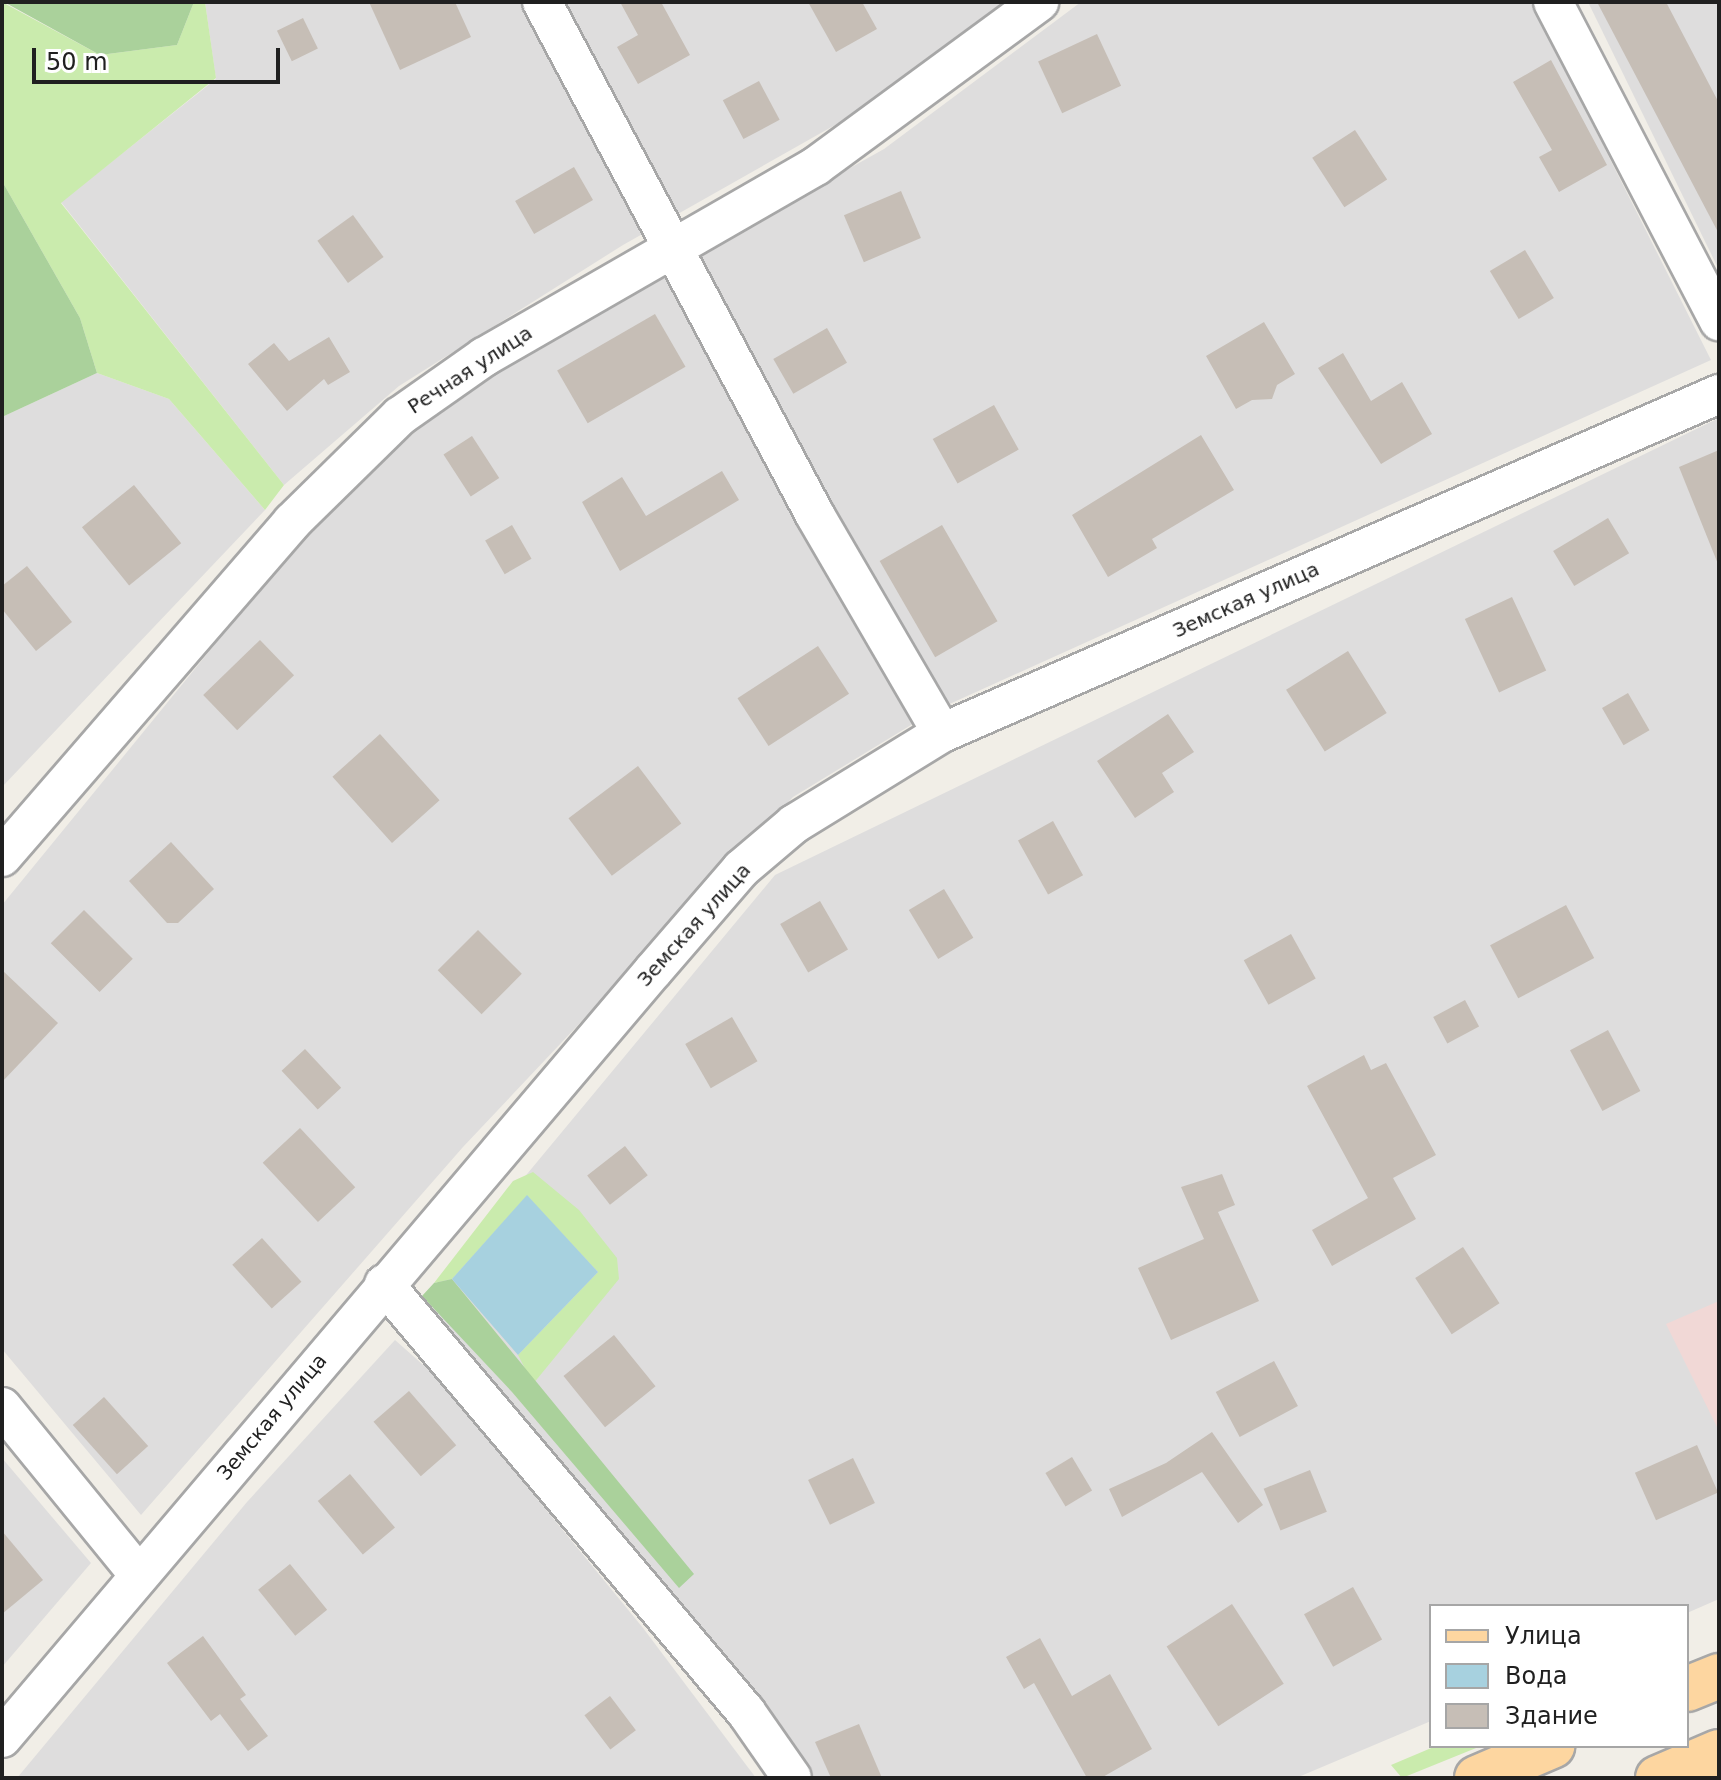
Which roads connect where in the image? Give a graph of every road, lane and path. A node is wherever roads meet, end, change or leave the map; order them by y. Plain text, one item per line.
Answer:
1 (542, 2) edge
2 (1039, 2) edge
3 (1553, 2) edge
4 (671, 249) junction
5 (1719, 321) edge
6 (1719, 394) edge
7 (942, 733) junction
8 (2, 857) edge
9 (384, 1284) junction
10 (2, 1407) edge
11 (139, 1575) junction
12 (1719, 1676) edge
13 (1689, 1688) edge
14 (2, 1738) edge
15 (1547, 1748) edge
16 (1719, 1752) edge
17 (792, 1778) edge
18 (1477, 1778) edge
19 (1659, 1778) edge

1 - 4 street
2 - 4 street, Речная улица
3 - 5 street
4 - 7 street
4 - 8 street, Речная улица
6 - 7 street, Земская улица
7 - 9 street, Земская улица
9 - 11 street, Земская улица
9 - 17 street
10 - 11 street
11 - 14 street, Земская улица
12 - 13 main road
15 - 18 main road
16 - 19 main road

